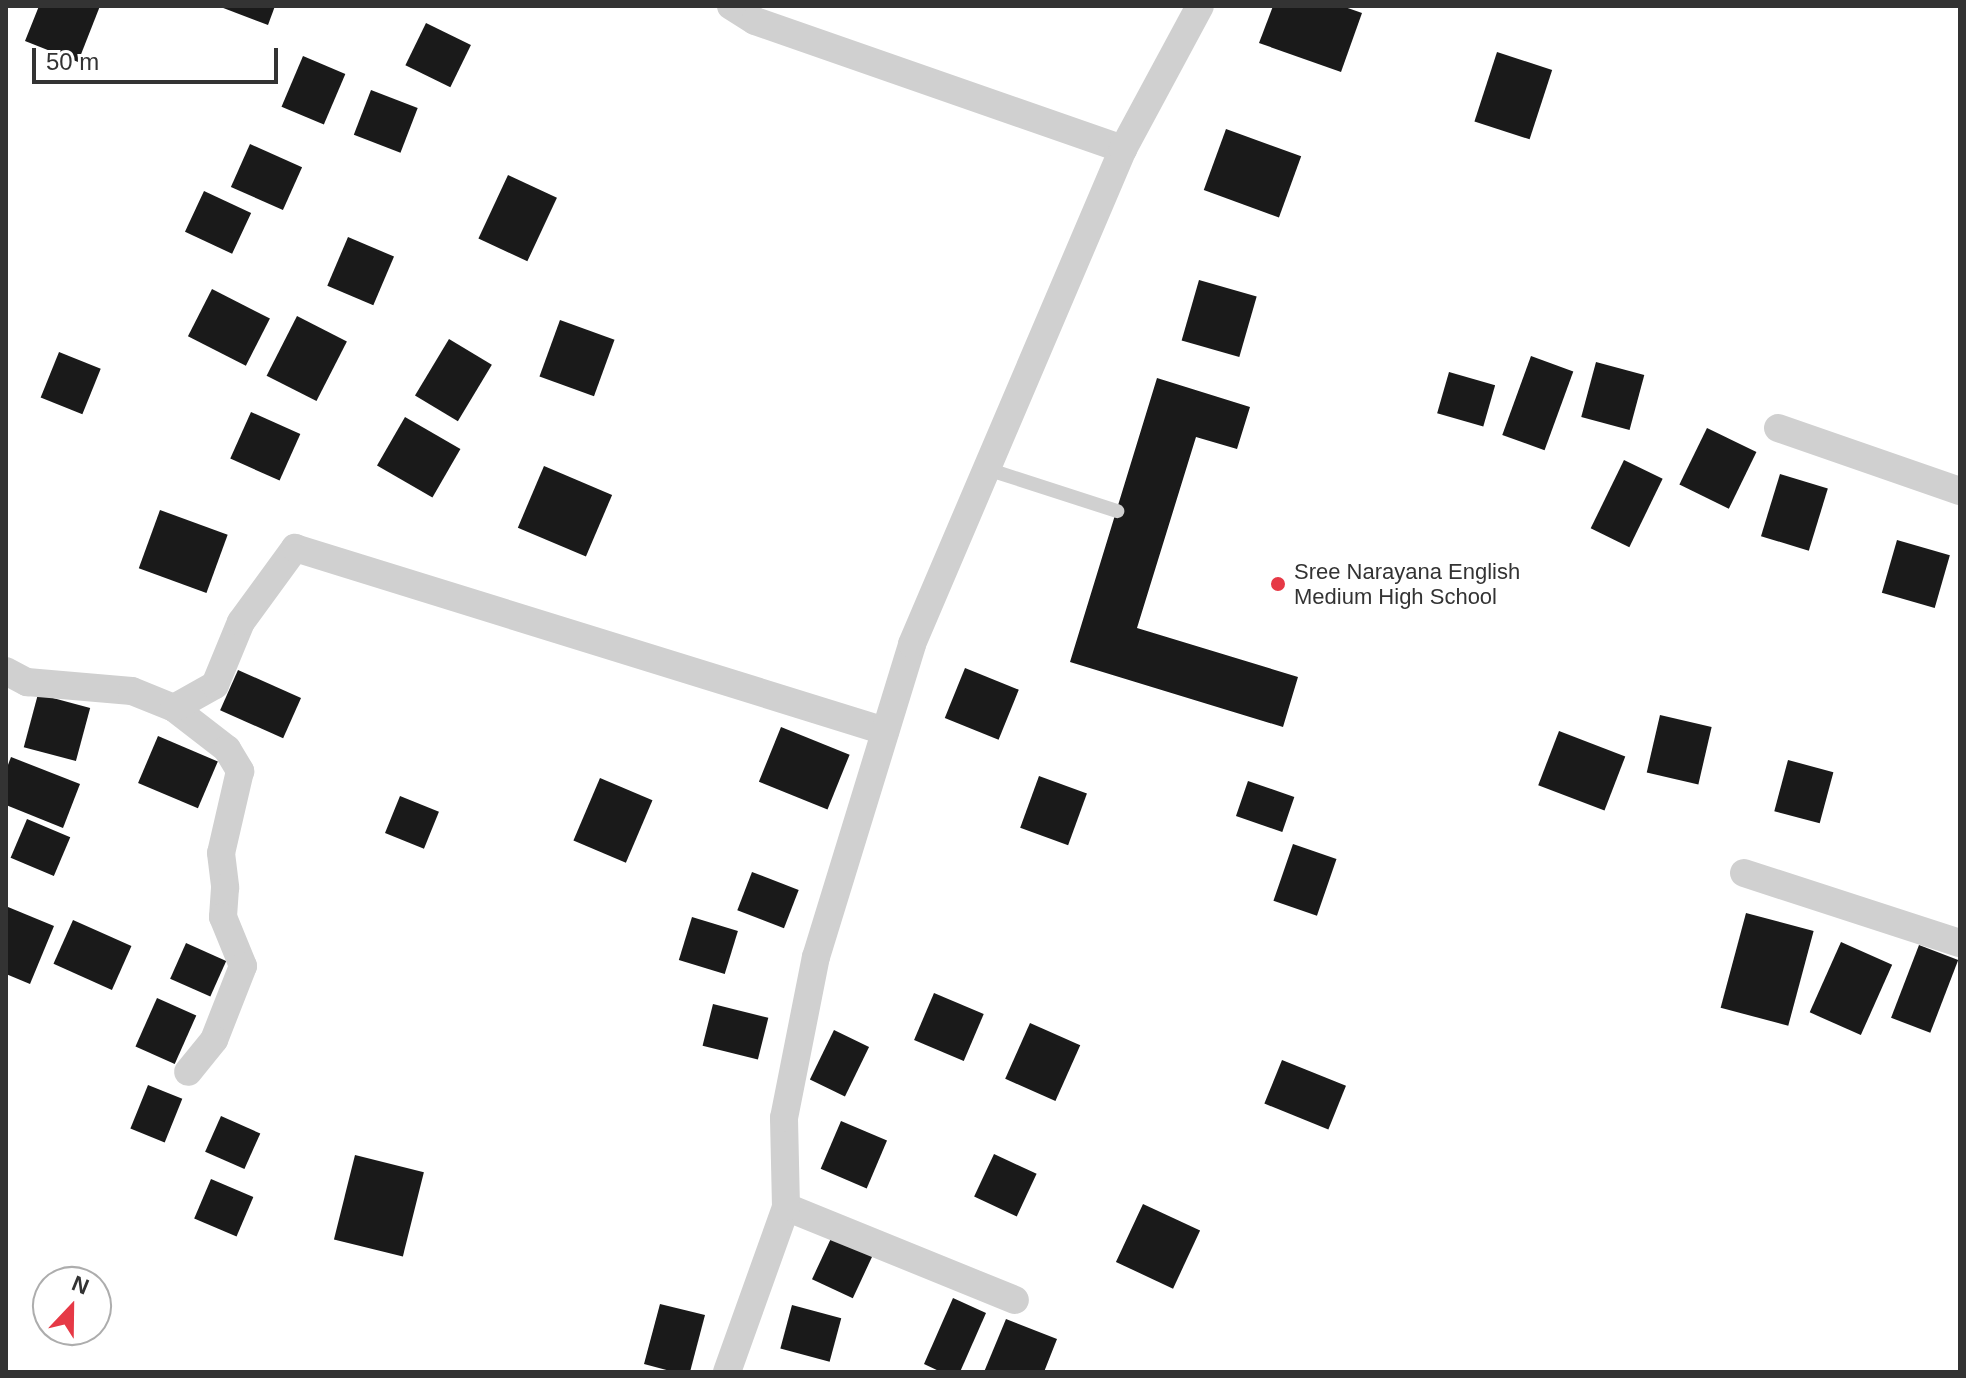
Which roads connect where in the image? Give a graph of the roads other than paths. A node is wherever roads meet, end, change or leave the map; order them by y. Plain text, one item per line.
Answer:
1 (731, 6) edge
2 (1200, 6) edge
3 (1123, 149) junction
4 (1778, 428) dead end
5 (987, 469) junction
6 (1960, 491) edge
7 (1117, 511) dead end
8 (6, 671) edge
9 (174, 708) junction
10 (885, 731) junction
11 (1744, 873) dead end
12 (1960, 943) edge
13 (188, 1072) dead end
14 (786, 1207) junction
15 (1015, 1300) dead end
16 (727, 1372) edge

1 - 3 street
2 - 3 street
3 - 5 street
4 - 6 street
5 - 7 lane
5 - 10 street
8 - 9 street
9 - 10 street
9 - 13 street
10 - 14 street
11 - 12 street
14 - 15 street
14 - 16 street

